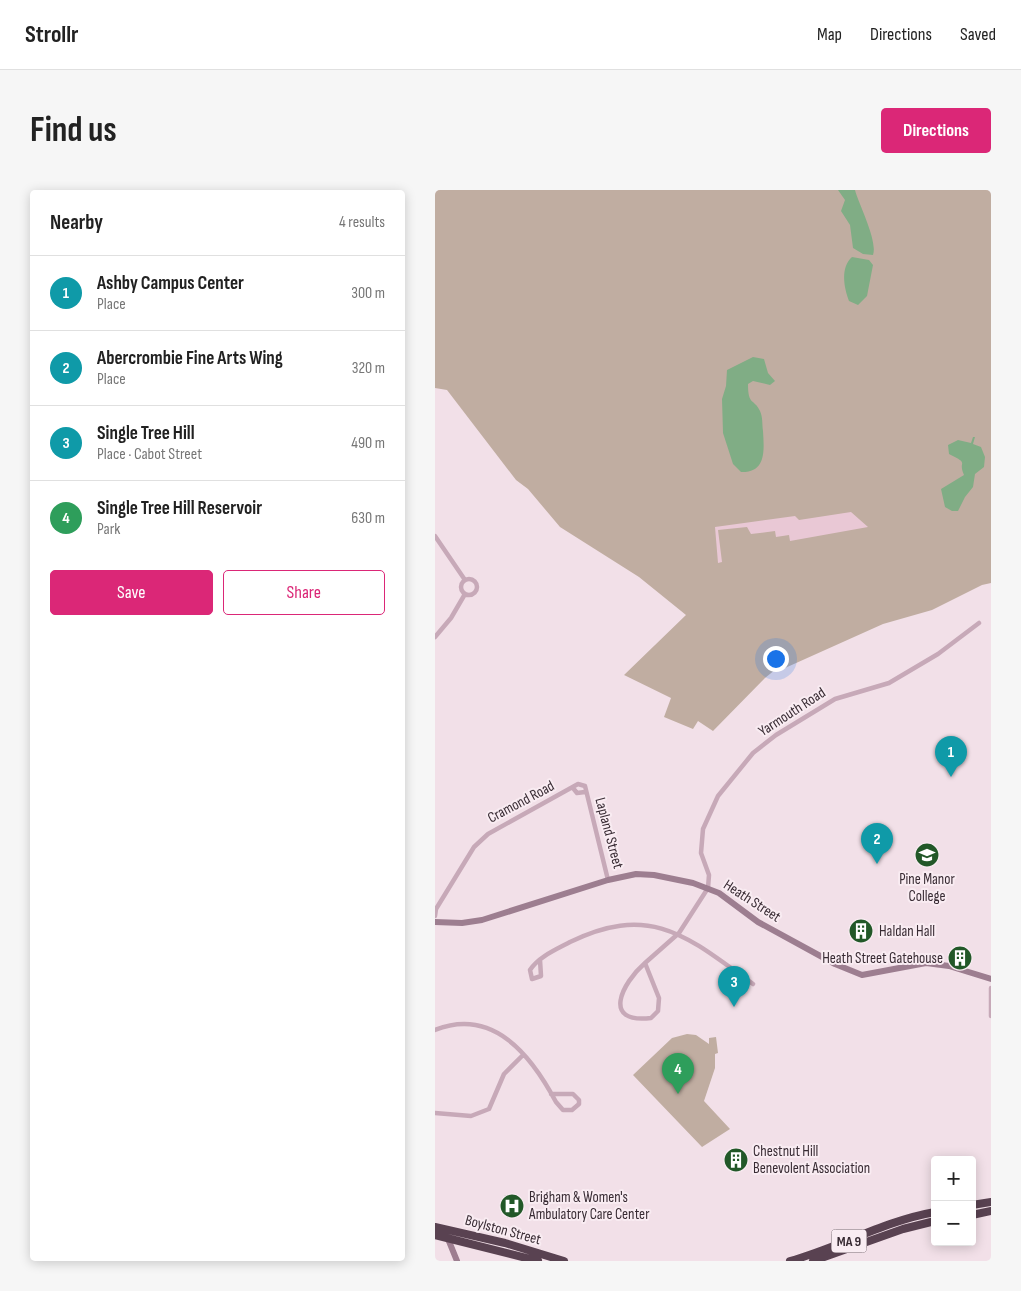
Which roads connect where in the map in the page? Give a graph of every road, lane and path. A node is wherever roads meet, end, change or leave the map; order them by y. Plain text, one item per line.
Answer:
1 (435, 536) edge
2 (465, 580) junction
3 (465, 594) junction
4 (979, 623) dead end
5 (435, 637) edge
6 (573, 788) junction
7 (585, 792) junction
8 (608, 880) junction
9 (708, 888) junction
10 (435, 916) edge
11 (435, 922) edge
12 (679, 933) junction
13 (540, 960) dead end
14 (645, 963) junction
15 (991, 979) edge
16 (753, 984) dead end
17 (991, 988) edge
18 (991, 1016) edge
19 (435, 1030) edge
20 (523, 1055) junction
21 (551, 1094) junction
22 (435, 1112) edge
23 (991, 1202) edge
24 (976, 1204) edge
25 (991, 1211) edge
26 (931, 1213) edge
27 (976, 1214) edge
28 (931, 1223) edge
29 (435, 1226) edge
30 (444, 1229) junction
31 (435, 1236) edge
32 (447, 1238) junction
33 (457, 1261) edge
34 (538, 1261) edge
35 (564, 1261) edge
36 (790, 1261) edge
37 (813, 1261) edge

1 - 2 street
2 - 3 street
2 - 3 street
3 - 5 street
4 - 9 street, Yarmouth Road
6 - 7 street, Lapland Street
6 - 7 street, Lapland Street
6 - 10 street, Cramond Road
7 - 8 street, Lapland Street
8 - 9 street, Heath Street
8 - 11 street, Heath Street
9 - 12 street
9 - 15 street, Heath Street
12 - 13 street
12 - 14 street
12 - 16 street
14 - 14 street
17 - 18 street
19 - 20 street
20 - 21 street
20 - 22 street
21 - 21 street
23 - 24 highway
25 - 27 highway
26 - 36 highway, MA 9
28 - 37 highway, MA 9
29 - 30 highway, Boylston Street
30 - 32 street
30 - 35 highway, Boylston Street
31 - 32 highway, Boylston Street
32 - 33 street
32 - 34 highway, Boylston Street

